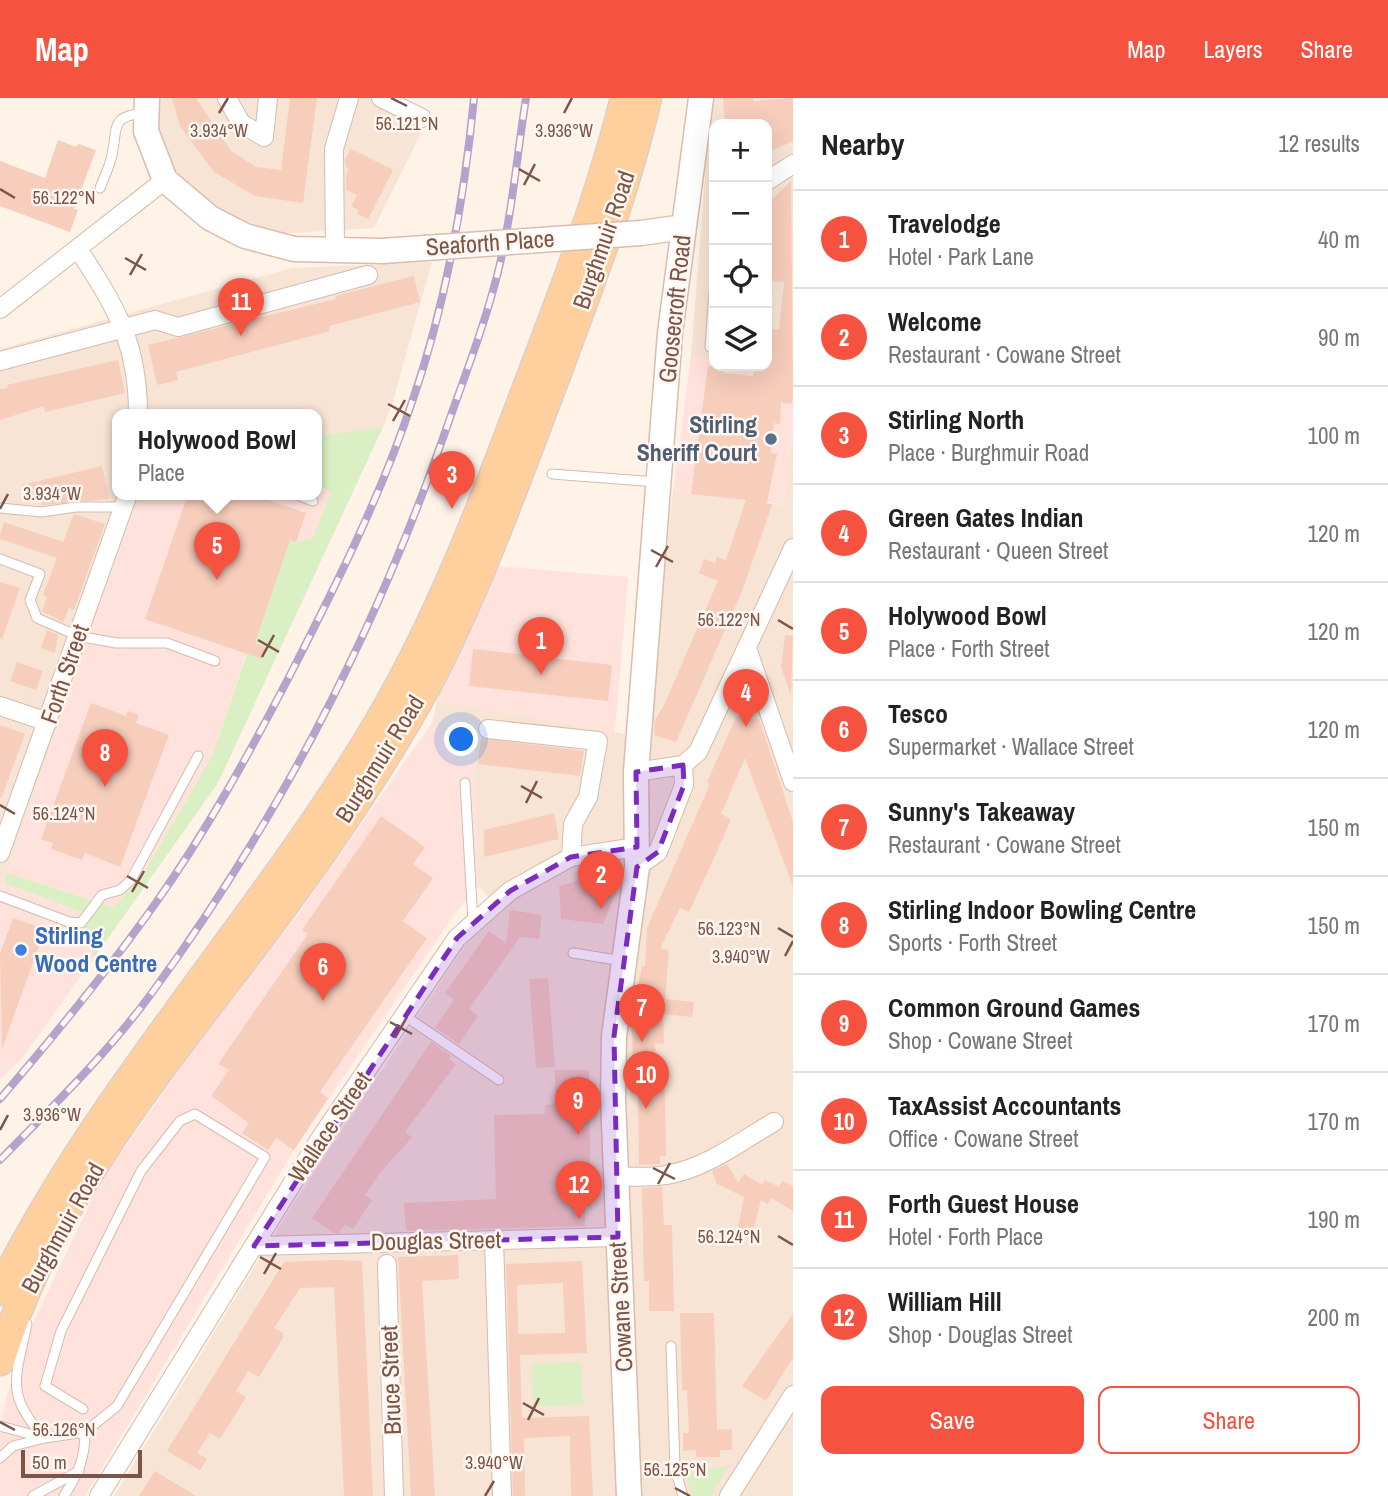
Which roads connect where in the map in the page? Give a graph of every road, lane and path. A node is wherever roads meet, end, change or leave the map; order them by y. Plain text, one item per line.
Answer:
1 (227, 98) edge
2 (268, 98) edge
3 (349, 98) edge
4 (381, 98) edge
5 (625, 98) edge
6 (647, 98) edge
7 (701, 98) edge
8 (147, 106) edge
9 (422, 118) dead end
10 (793, 165) edge
11 (772, 178) edge
12 (165, 180) junction
13 (100, 188) dead end
14 (684, 227) junction
15 (78, 249) junction
16 (335, 251) junction
17 (368, 275) dead end
18 (0, 309) edge
19 (124, 329) junction
20 (0, 361) edge
21 (138, 409) edge
22 (552, 474) dead end
23 (659, 482) junction
24 (126, 500) edge
25 (0, 508) edge
26 (0, 559) edge
27 (790, 563) edge
28 (78, 636) junction
29 (748, 651) junction
30 (215, 661) dead end
31 (0, 706) edge
32 (48, 722) junction
33 (488, 729) dead end
34 (198, 756) dead end
35 (683, 765) junction
36 (636, 772) junction
37 (793, 782) edge
38 (465, 783) dead end
39 (0, 853) edge
40 (637, 857) junction
41 (571, 858) junction
42 (0, 896) edge
43 (474, 924) junction
44 (572, 953) dead end
45 (625, 962) junction
46 (405, 1016) junction
47 (499, 1080) dead end
48 (774, 1122) dead end
49 (616, 1177) junction
50 (618, 1237) junction
51 (494, 1240) junction
52 (254, 1246) junction
53 (38, 1264) junction
54 (387, 1264) dead end
55 (0, 1291) edge
56 (670, 1346) dead end
57 (0, 1362) edge
58 (793, 1395) edge
59 (83, 1409) dead end
60 (0, 1426) edge
61 (85, 1432) junction
62 (45, 1438) junction
63 (0, 1458) edge
64 (80, 1470) junction
65 (33, 1496) edge
66 (64, 1496) edge
67 (99, 1496) edge
68 (394, 1496) edge
69 (502, 1496) edge
70 (629, 1496) edge
71 (683, 1496) edge
72 (729, 1496) edge

1 - 2 street
3 - 16 street
4 - 9 street
5 - 55 main road, Burghmuir Road
6 - 53 main road, Burghmuir Road
7 - 14 main road, Goosecroft Road
8 - 12 main road
8 - 13 lane
10 - 11 street
12 - 15 street
12 - 16 main road, Seaforth Place
14 - 16 main road, Seaforth Place, bridge
14 - 23 main road, Goosecroft Road
15 - 18 street
15 - 19 street
17 - 19 street
19 - 20 street
19 - 21 street
22 - 23 lane
23 - 36 main road, Goosecroft Road
24 - 25 lane
24 - 28 street, Forth Street
26 - 28 lane
27 - 29 street
28 - 30 lane
28 - 32 street, Forth Street
29 - 35 street
29 - 37 street
31 - 32 street
32 - 39 street, Forth Street
33 - 41 street
34 - 42 lane
35 - 36 street
35 - 40 street
36 - 40 main road, Cowane Street
38 - 43 lane
40 - 41 street, Wallace Street
40 - 45 main road, Cowane Street
41 - 43 street, Wallace Street
43 - 46 street, Wallace Street
44 - 45 lane
45 - 49 main road, Cowane Street
46 - 47 lane
46 - 52 street, Wallace Street
48 - 49 street
49 - 50 main road, Cowane Street
50 - 51 street, Douglas Street
50 - 70 main road, Cowane Street
51 - 52 street, Douglas Street
51 - 69 street
52 - 67 street, Wallace Street
53 - 57 main road, Burghmuir Road
53 - 62 lane
54 - 68 street, Bruce Street
56 - 71 lane
58 - 72 street
59 - 61 lane
60 - 62 lane
61 - 62 lane
61 - 64 lane
62 - 63 lane
64 - 65 lane
64 - 66 lane

